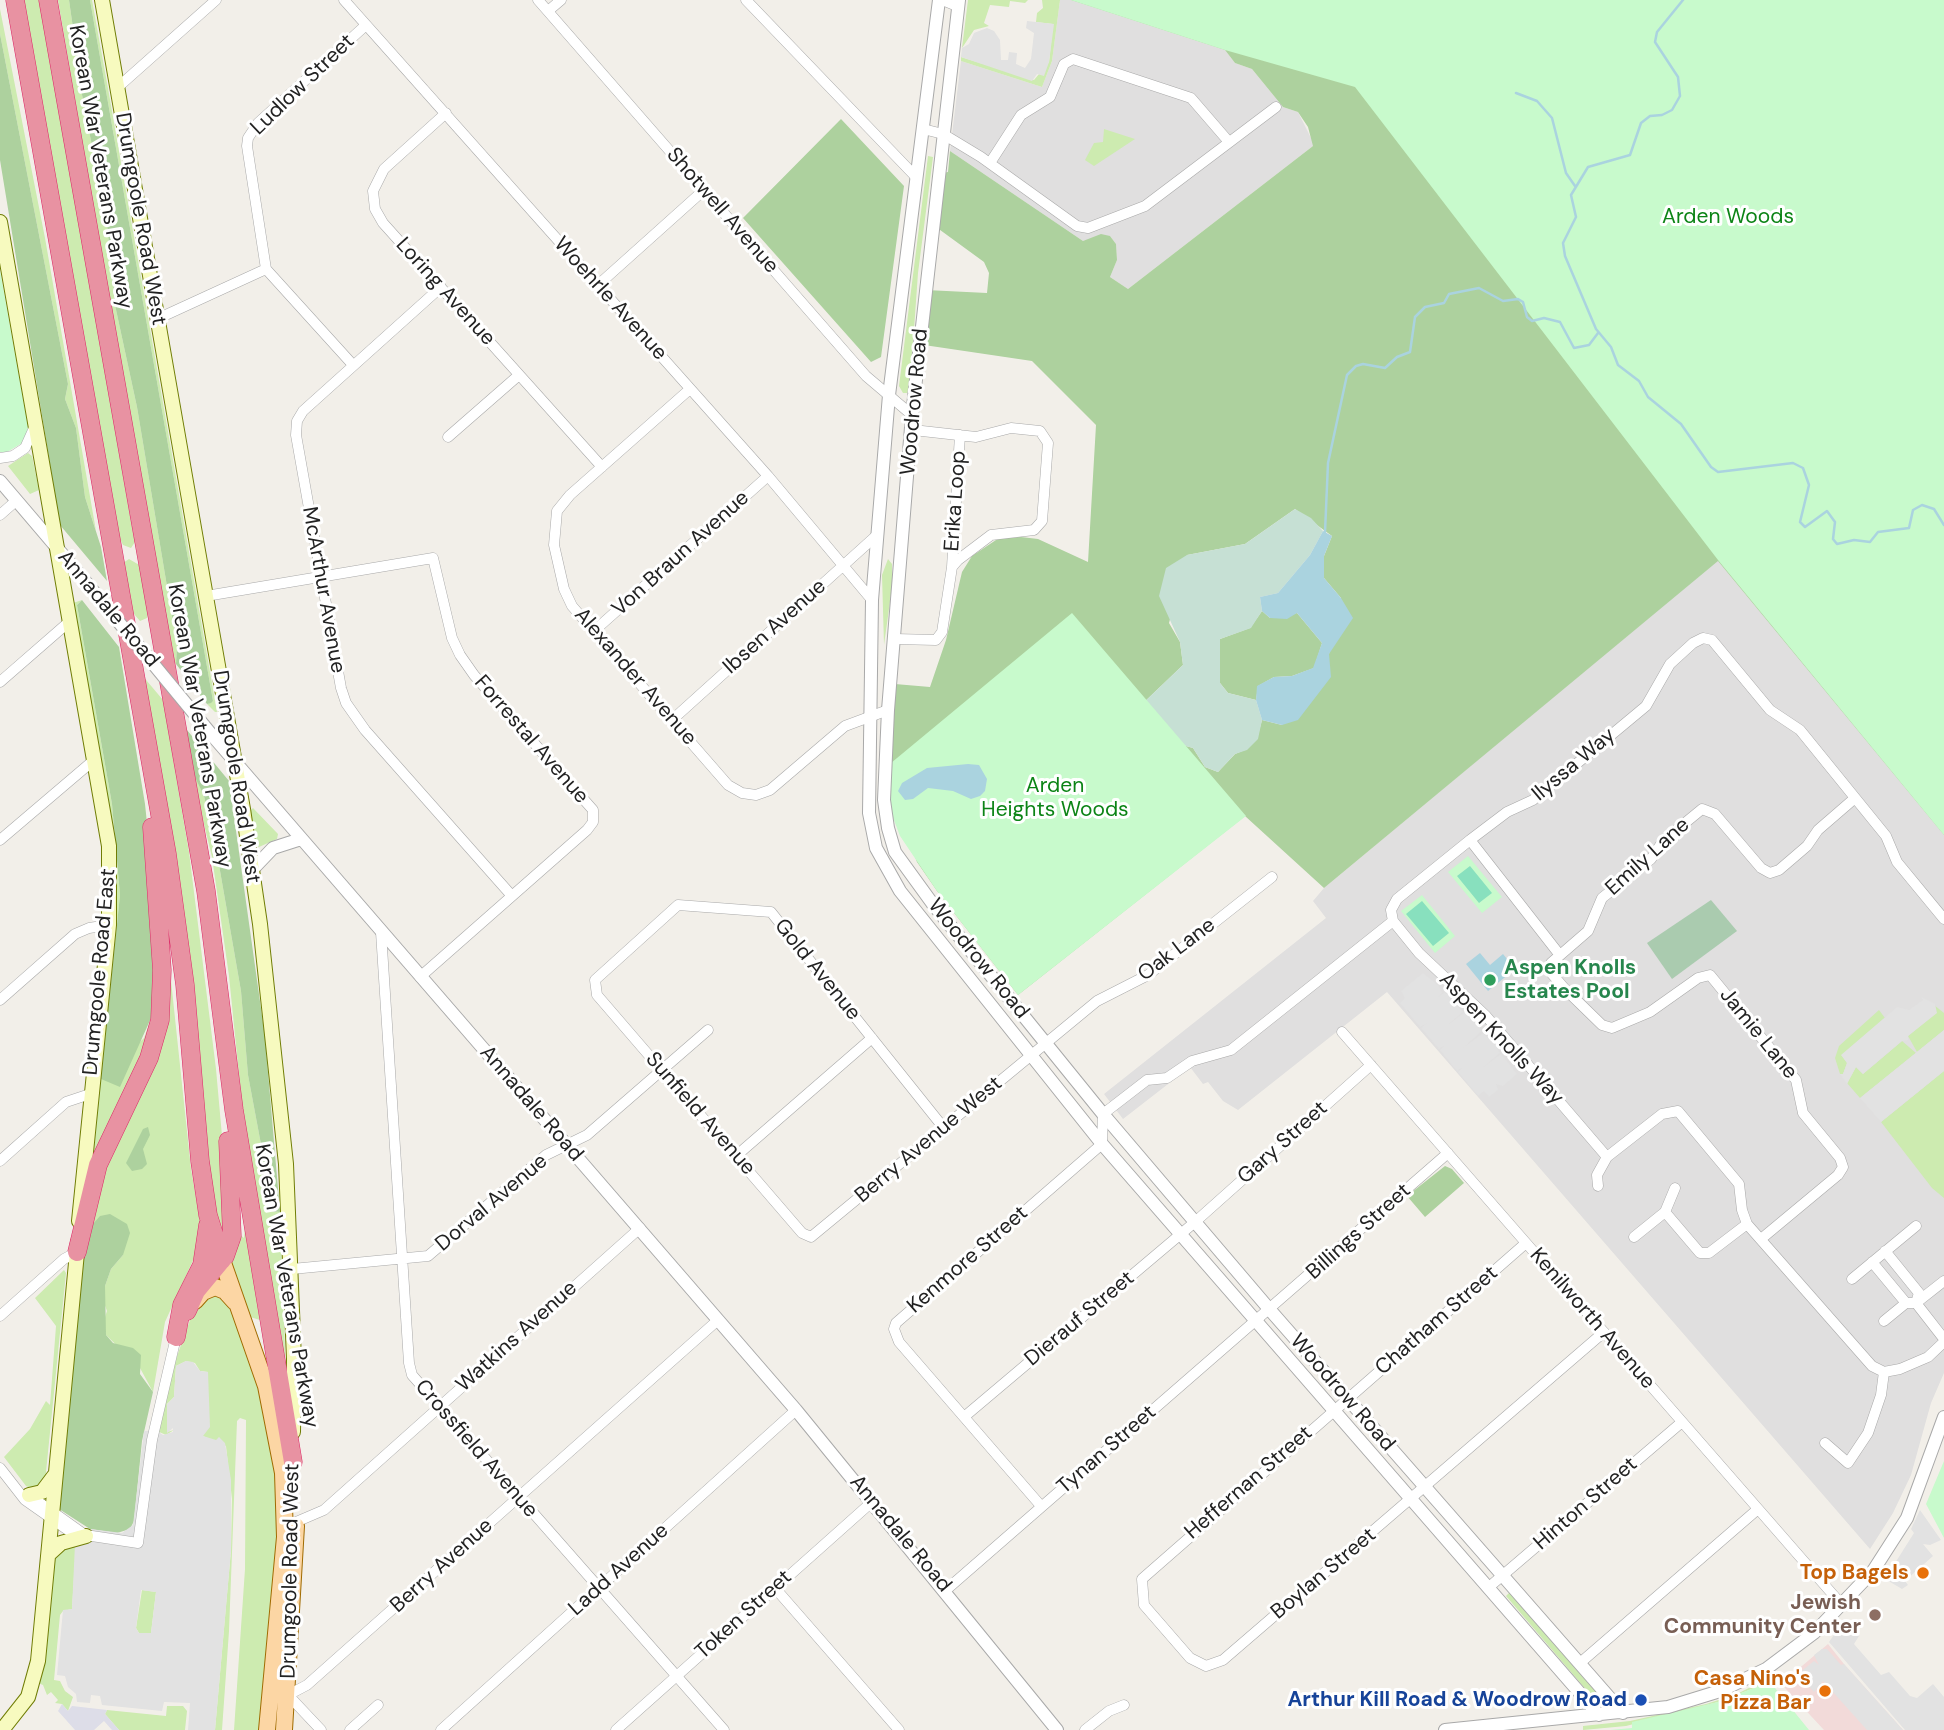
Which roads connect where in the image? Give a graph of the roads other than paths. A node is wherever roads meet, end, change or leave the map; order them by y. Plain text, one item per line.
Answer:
1 (15, 0) edge
2 (48, 0) edge
3 (102, 0) edge
4 (216, 0) edge
5 (344, 0) edge
6 (538, 0) edge
7 (561, 0) edge
8 (746, 0) edge
9 (940, 0) edge
10 (959, 3) edge
11 (548, 11) junction
12 (366, 25) junction
13 (117, 88) junction
14 (1276, 107) dead end
15 (446, 113) junction
16 (923, 129) junction
17 (943, 134) junction
18 (1229, 142) junction
19 (989, 163) junction
20 (916, 177) junction
21 (704, 190) junction
22 (0, 222) edge
23 (266, 269) junction
24 (598, 285) junction
25 (441, 287) junction
26 (157, 319) junction
27 (353, 365) junction
28 (519, 375) junction
29 (690, 389) junction
30 (889, 395) junction
31 (912, 415) junction
32 (36, 424) junction
33 (913, 430) junction
34 (960, 435) junction
35 (448, 437) dead end
36 (0, 458) edge
37 (602, 467) junction
38 (768, 476) junction
39 (0, 481) edge
40 (17, 500) junction
41 (0, 515) edge
42 (877, 535) junction
43 (57, 549) junction
44 (842, 566) junction
45 (952, 567) junction
46 (320, 575) junction
47 (206, 596) junction
48 (872, 600) junction
49 (70, 621) junction
50 (594, 631) junction
51 (895, 639) junction
52 (0, 682) edge
53 (136, 688) junction
54 (888, 709) junction
55 (869, 717) junction
56 (672, 720) junction
57 (94, 760) junction
58 (234, 761) junction
59 (1856, 798) junction
60 (301, 839) junction
61 (0, 840) edge
62 (1470, 840) junction
63 (253, 870) junction
64 (1272, 877) dead end
65 (512, 896) junction
66 (1944, 919) edge
67 (1393, 921) junction
68 (109, 925) junction
69 (381, 932) junction
70 (1559, 954) junction
71 (420, 976) junction
72 (593, 985) joint
73 (0, 1000) edge
74 (221, 1001) junction
75 (708, 1030) dead end
76 (1342, 1032) dead end
77 (872, 1038) junction
78 (1045, 1042) junction
79 (1031, 1054) junction
80 (1371, 1065) junction
81 (662, 1070) junction
82 (90, 1094) junction
83 (1103, 1114) junction
84 (943, 1127) junction
85 (1102, 1144) junction
86 (566, 1145) junction
87 (1448, 1153) junction
88 (736, 1156) junction
89 (1607, 1157) junction
90 (0, 1161) edge
91 (1598, 1186) dead end
92 (1675, 1188) dead end
93 (1665, 1212) junction
94 (208, 1215) junction
95 (1195, 1222) junction
96 (1747, 1224) junction
97 (1916, 1226) dead end
98 (640, 1228) junction
99 (1181, 1233) junction
100 (811, 1237) joint
101 (1634, 1237) dead end
102 (1761, 1239) junction
103 (1526, 1243) junction
104 (1885, 1251) junction
105 (77, 1252) junction
106 (222, 1260) junction
107 (402, 1260) junction
108 (1872, 1262) junction
109 (292, 1269) junction
110 (1852, 1279) dead end
111 (1944, 1282) edge
112 (1911, 1303) junction
113 (237, 1305) junction
114 (1270, 1310) junction
115 (187, 1311) junction
116 (0, 1316) edge
117 (718, 1320) junction
118 (1257, 1321) junction
119 (1884, 1321) dead end
120 (1604, 1332) junction
121 (176, 1337) junction
122 (1944, 1340) edge
123 (1884, 1372) junction
124 (1347, 1399) junction
125 (438, 1408) junction
126 (796, 1410) junction
127 (1334, 1410) junction
128 (964, 1417) junction
129 (1944, 1417) edge
130 (1682, 1422) junction
131 (1825, 1443) dead end
132 (293, 1462) junction
133 (56, 1472) junction
134 (2, 1474) edge
135 (14, 1485) junction
136 (1425, 1488) junction
137 (29, 1495) junction
138 (518, 1497) junction
139 (1412, 1500) junction
140 (873, 1501) junction
141 (1041, 1506) junction
142 (1758, 1509) junction
143 (52, 1515) junction
144 (296, 1522) junction
145 (86, 1536) junction
146 (49, 1554) junction
147 (1504, 1575) junction
148 (1489, 1587) junction
149 (598, 1588) junction
150 (775, 1588) junction
151 (946, 1590) junction
152 (1842, 1605) junction
153 (1223, 1660) joint
154 (1580, 1663) junction
155 (676, 1676) junction
156 (288, 1695) junction
157 (378, 1705) dead end
158 (1124, 1705) dead end
159 (1623, 1713) junction
160 (1599, 1715) junction
161 (2, 1730) edge
162 (267, 1730) edge
163 (284, 1730) edge
164 (321, 1730) edge
165 (350, 1730) edge
166 (441, 1730) edge
167 (616, 1730) edge
168 (724, 1730) edge
169 (899, 1730) edge
170 (1058, 1730) edge
171 (1085, 1730) edge
172 (1445, 1730) edge

1 - 53 highway
2 - 74 highway, Korean War Veterans Parkway
3 - 13 main road, Drumgoole Road West
4 - 13 street
5 - 12 street, Woehrle Avenue
6 - 11 street, Shotwell Avenue
7 - 11 street
8 - 20 street
9 - 10 street
9 - 16 street, Woodrow Road
10 - 17 street, Woodrow Road
11 - 21 street, Shotwell Avenue
12 - 15 street, Woehrle Avenue
12 - 23 street, Ludlow Street
13 - 26 main road, Drumgoole Road West
14 - 18 street
15 - 24 street, Woehrle Avenue
15 - 25 street, Loring Avenue
16 - 17 street
16 - 20 street, Woodrow Road
17 - 19 street
17 - 31 street, Woodrow Road
18 - 19 street
18 - 19 street
20 - 30 street, Woodrow Road
21 - 24 street
21 - 30 street, Shotwell Avenue
22 - 32 main road, Drumgoole Road East
23 - 26 street
23 - 27 street
24 - 29 street, Woehrle Avenue
25 - 27 street, McArthur Avenue
25 - 28 street, Loring Avenue
26 - 47 main road, Drumgoole Road West
27 - 46 street, McArthur Avenue
28 - 35 street
28 - 37 street, Loring Avenue
29 - 37 street, Alexander Avenue
29 - 38 street, Woehrle Avenue
30 - 31 street, Shotwell Avenue
30 - 42 street, Woodrow Road
31 - 33 street, Woodrow Road
32 - 36 street
32 - 43 main road, Drumgoole Road East
33 - 34 street, Erika Loop
33 - 51 street, Woodrow Road
34 - 45 street, Erika Loop
34 - 45 street, Erika Loop
37 - 50 street, Alexander Avenue
38 - 44 street, Woehrle Avenue
38 - 50 street, Von Braun Avenue
39 - 40 street, Annadale Road
40 - 41 street
40 - 43 street, Annadale Road
42 - 44 street, Ibsen Avenue
42 - 48 street, Woodrow Road
43 - 49 main road, Drumgoole Road East
43 - 58 street, Annadale Road, bridge
44 - 48 street, Woehrle Avenue
44 - 56 street, Ibsen Avenue
45 - 51 street, Erika Loop
46 - 47 street
46 - 65 street, McArthur Avenue
46 - 65 street, Forrestal Avenue
47 - 58 main road, Drumgoole Road West
48 - 55 street, Woodrow Road
49 - 52 street
49 - 57 main road, Drumgoole Road East
50 - 56 street, Alexander Avenue
51 - 54 street, Woodrow Road
53 - 94 highway
53 - 105 highway
54 - 55 street, Alexander Avenue
54 - 78 street, Woodrow Road
55 - 56 street, Alexander Avenue
55 - 79 street, Woodrow Road
57 - 61 street
57 - 68 main road, Drumgoole Road East
58 - 60 street, Annadale Road
58 - 63 main road, Drumgoole Road West
59 - 62 street, Ilyssa Way
59 - 66 street, Ilyssa Way
59 - 70 street, Emily Lane
60 - 63 street
60 - 69 street, Annadale Road
62 - 67 street, Ilyssa Way
62 - 70 street
63 - 109 main road, Drumgoole Road West
64 - 78 street, Oak Lane
65 - 71 street, Forrestal Avenue
67 - 83 street, Ilyssa Way
67 - 89 street, Aspen Knolls Way
68 - 73 street
68 - 82 main road, Drumgoole Road East
69 - 71 street, Annadale Road
69 - 107 street, Crossfield Avenue
70 - 102 street, Jamie Lane
71 - 86 street, Annadale Road
72 - 77 street, Gold Avenue
72 - 81 street, Sunfield Avenue
74 - 106 highway
74 - 132 highway, Korean War Veterans Parkway
75 - 81 street, Dorval Avenue
76 - 80 street, Kenilworth Avenue
77 - 84 street, Gold Avenue
77 - 88 street
78 - 79 street, Berry Avenue West
78 - 83 street, Woodrow Road
79 - 84 street, Berry Avenue West
79 - 85 street, Woodrow Road
80 - 87 street, Kenilworth Avenue
80 - 95 street, Gary Street
81 - 86 street, Dorval Avenue
81 - 88 street, Sunfield Avenue
82 - 90 street
82 - 105 main road, Drumgoole Road East
83 - 85 street
83 - 95 street, Woodrow Road
84 - 100 street, Berry Avenue West
85 - 99 street, Woodrow Road
85 - 128 street, Kenmore Street
86 - 98 street, Annadale Road
86 - 107 street, Dorval Avenue
87 - 103 street, Kenilworth Avenue
87 - 114 street, Billings Street
88 - 100 street, Sunfield Avenue
89 - 91 street
89 - 96 street
92 - 93 street
93 - 96 street
93 - 101 street
94 - 106 highway
94 - 121 highway
95 - 99 street, Dierauf Street
95 - 114 street, Woodrow Road
96 - 102 street
97 - 104 street
98 - 117 street, Annadale Road
98 - 125 street, Watkins Avenue
99 - 118 street, Woodrow Road
99 - 128 street, Dierauf Street
102 - 123 street
103 - 120 street, Kenilworth Avenue
103 - 124 street, Chatham Street
104 - 108 street
104 - 112 street
105 - 116 street
105 - 133 main road, Drumgoole Road East
106 - 113 main road, Drumgoole Road West
106 - 115 highway
107 - 109 street, Dorval Avenue
107 - 125 street, Crossfield Avenue
108 - 110 street
108 - 112 street
109 - 132 main road, Drumgoole Road West
111 - 112 street
112 - 119 street
112 - 122 street
113 - 115 main road
113 - 162 main road, Drumgoole Road West
114 - 118 street, Tynan Street
114 - 124 street, Woodrow Road
115 - 121 main road
117 - 126 street, Annadale Road
117 - 138 street, Berry Avenue
118 - 127 street, Woodrow Road
118 - 141 street, Tynan Street
120 - 130 street, Kenilworth Avenue
120 - 136 street
121 - 145 street
122 - 123 street
123 - 131 street
124 - 127 street, Heffernan Street
124 - 136 street, Woodrow Road
125 - 138 street, Crossfield Avenue
125 - 144 street, Watkins Avenue
126 - 140 street, Annadale Road
126 - 149 street, Ladd Avenue
127 - 139 street, Woodrow Road
127 - 153 street, Heffernan Street
128 - 141 street, Kenmore Street
129 - 152 street
130 - 142 street, Kenilworth Avenue
130 - 147 street, Hinton Street
132 - 144 main road, Drumgoole Road West
133 - 137 main road
133 - 143 main road, Drumgoole Road East
134 - 135 street
135 - 137 street
135 - 143 street
136 - 139 street, Boylan Street
136 - 147 street, Woodrow Road
137 - 143 street
138 - 149 street, Crossfield Avenue
138 - 156 street, Berry Avenue
139 - 148 street, Woodrow Road
139 - 153 street, Boylan Street
140 - 150 street, Token Street
140 - 151 street, Annadale Road
141 - 151 street, Tynan Street
142 - 152 street, Kenilworth Avenue
142 - 154 street
143 - 145 street
143 - 146 main road, Drumgoole Road East
144 - 156 main road, Drumgoole Road West
145 - 146 main road
146 - 161 main road, Drumgoole Road East
147 - 148 street, Hinton Street
147 - 154 street, Woodrow Road
148 - 160 street, Woodrow Road
149 - 155 street, Crossfield Avenue
149 - 166 street, Ladd Avenue
150 - 155 street, Token Street
150 - 169 street
151 - 170 street, Annadale Road
152 - 159 street
154 - 159 street, Woodrow Road
155 - 167 street, Token Street
155 - 168 street, Crossfield Avenue
156 - 163 main road, Drumgoole Road West
156 - 164 street
157 - 165 street
158 - 171 street
159 - 160 street
160 - 172 street

